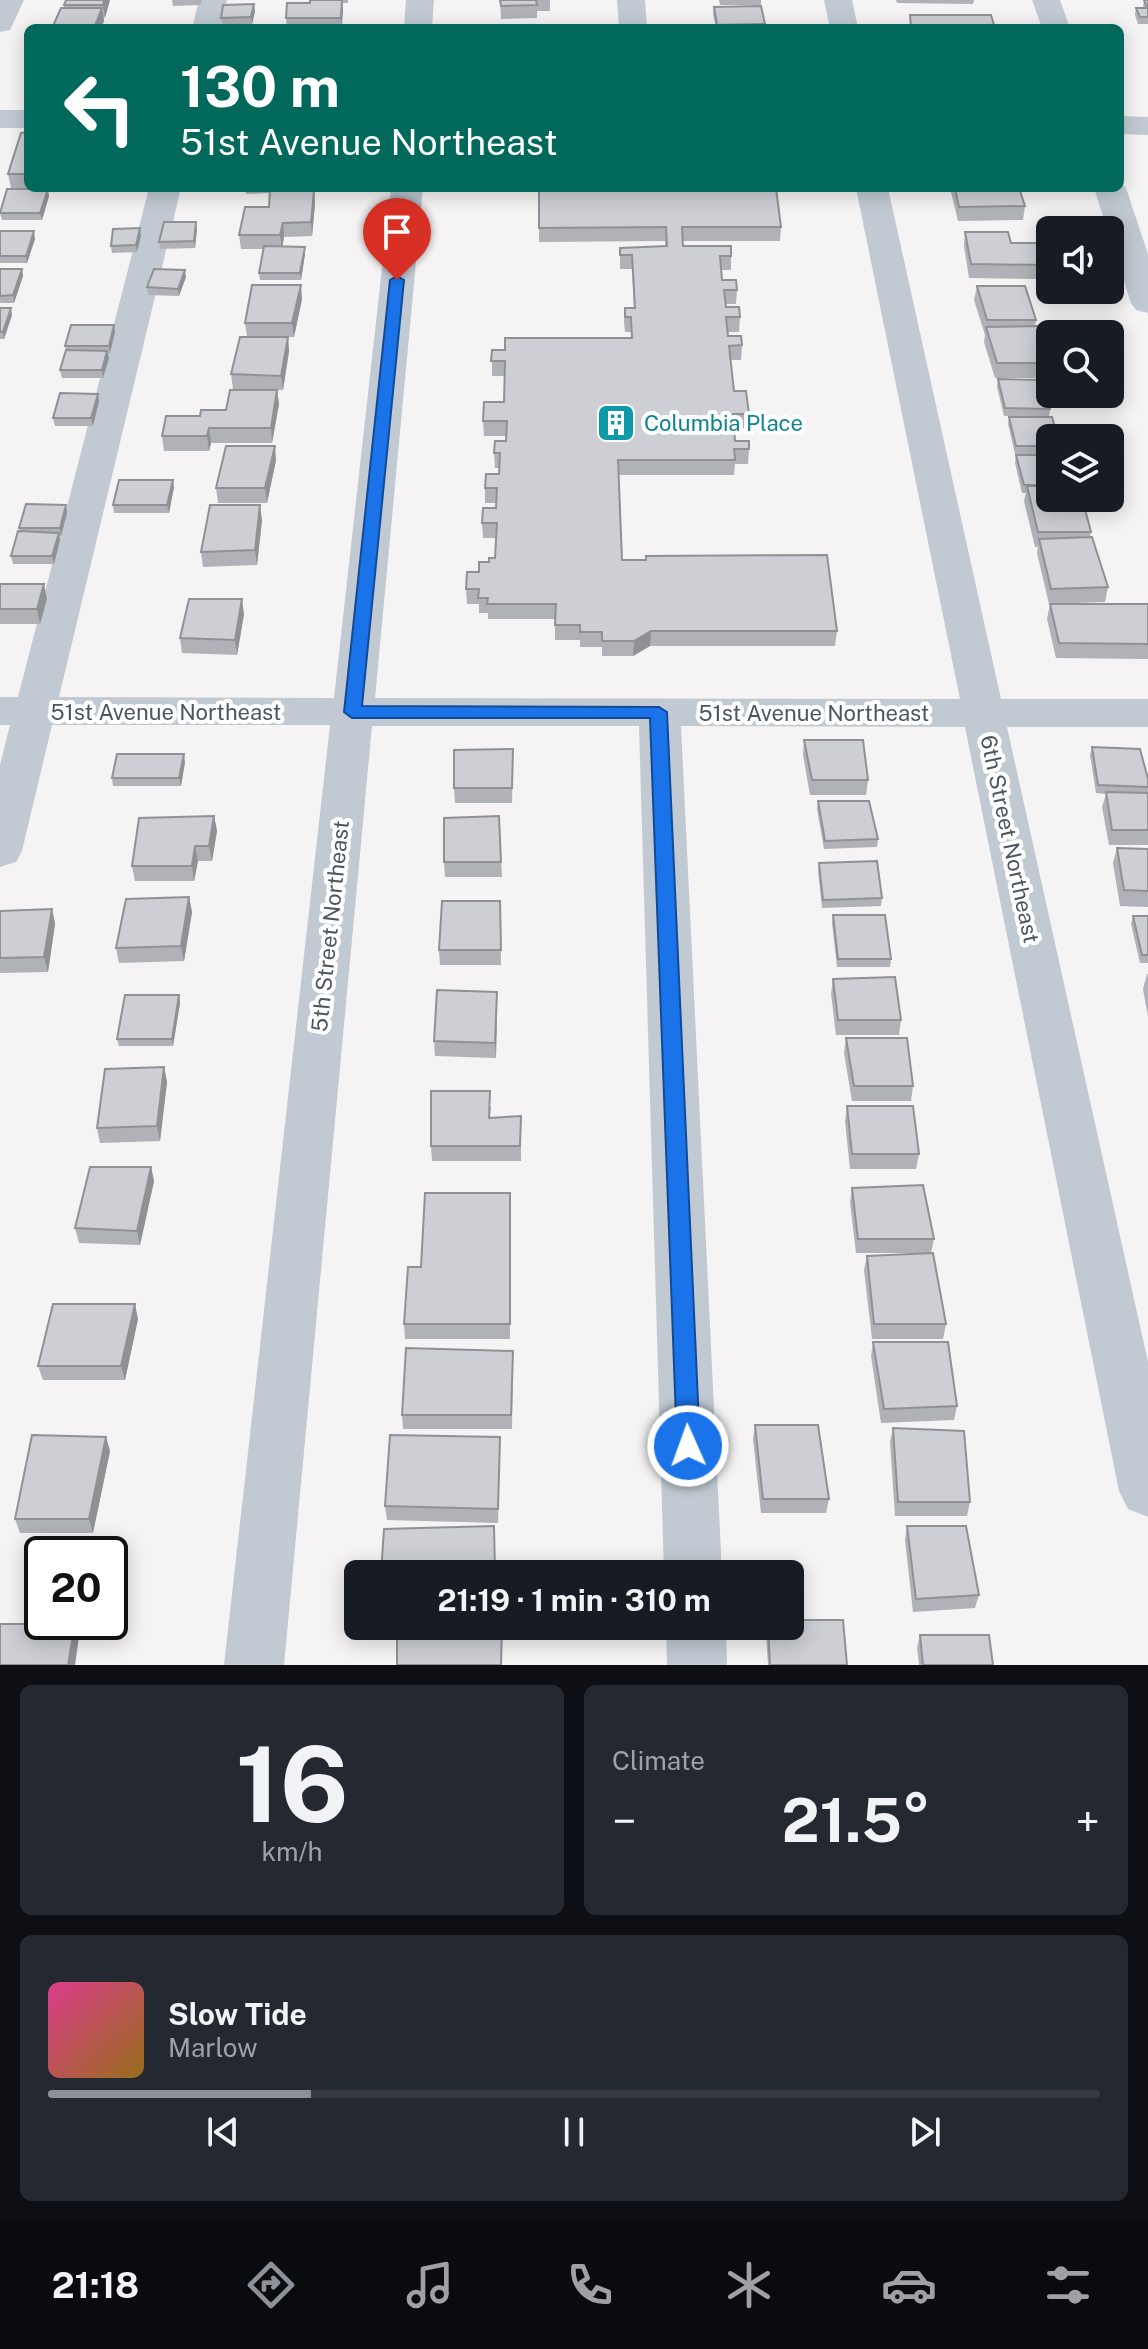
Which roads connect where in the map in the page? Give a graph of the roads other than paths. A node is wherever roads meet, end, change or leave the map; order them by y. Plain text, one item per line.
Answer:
1 (10, 0) edge
2 (213, 0) edge
3 (420, 0) edge
4 (631, 0) edge
5 (838, 0) edge
6 (1046, 0) edge
7 (0, 24) edge
8 (207, 24) edge
9 (418, 24) edge
10 (633, 24) edge
11 (843, 24) edge
12 (1055, 24) edge
13 (0, 119) edge
14 (24, 119) edge
15 (1124, 125) edge
16 (1148, 126) edge
17 (164, 192) edge
18 (407, 192) edge
19 (873, 192) edge
20 (1111, 192) edge
21 (1148, 303) edge
22 (17, 711) edge
23 (352, 712) junction
24 (659, 712) junction
25 (984, 713) junction
26 (1148, 713) edge
27 (0, 851) edge
28 (1148, 1491) edge
29 (692, 1560) edge
30 (696, 1640) edge
31 (254, 1665) edge
32 (697, 1665) edge

1 - 7 street
2 - 8 street
3 - 9 street
4 - 10 street
5 - 11 street
6 - 12 street
13 - 14 street
15 - 16 street
17 - 22 street
18 - 23 street, 5th Street Northeast
19 - 25 street, 6th Street Northeast
20 - 21 street
22 - 23 street, 51st Avenue Northeast
22 - 27 street
23 - 24 street, 51st Avenue Northeast
23 - 31 street, 5th Street Northeast
24 - 25 street, 51st Avenue Northeast
24 - 29 street
25 - 26 street, 51st Avenue Northeast
25 - 28 street, 6th Street Northeast
30 - 32 street

